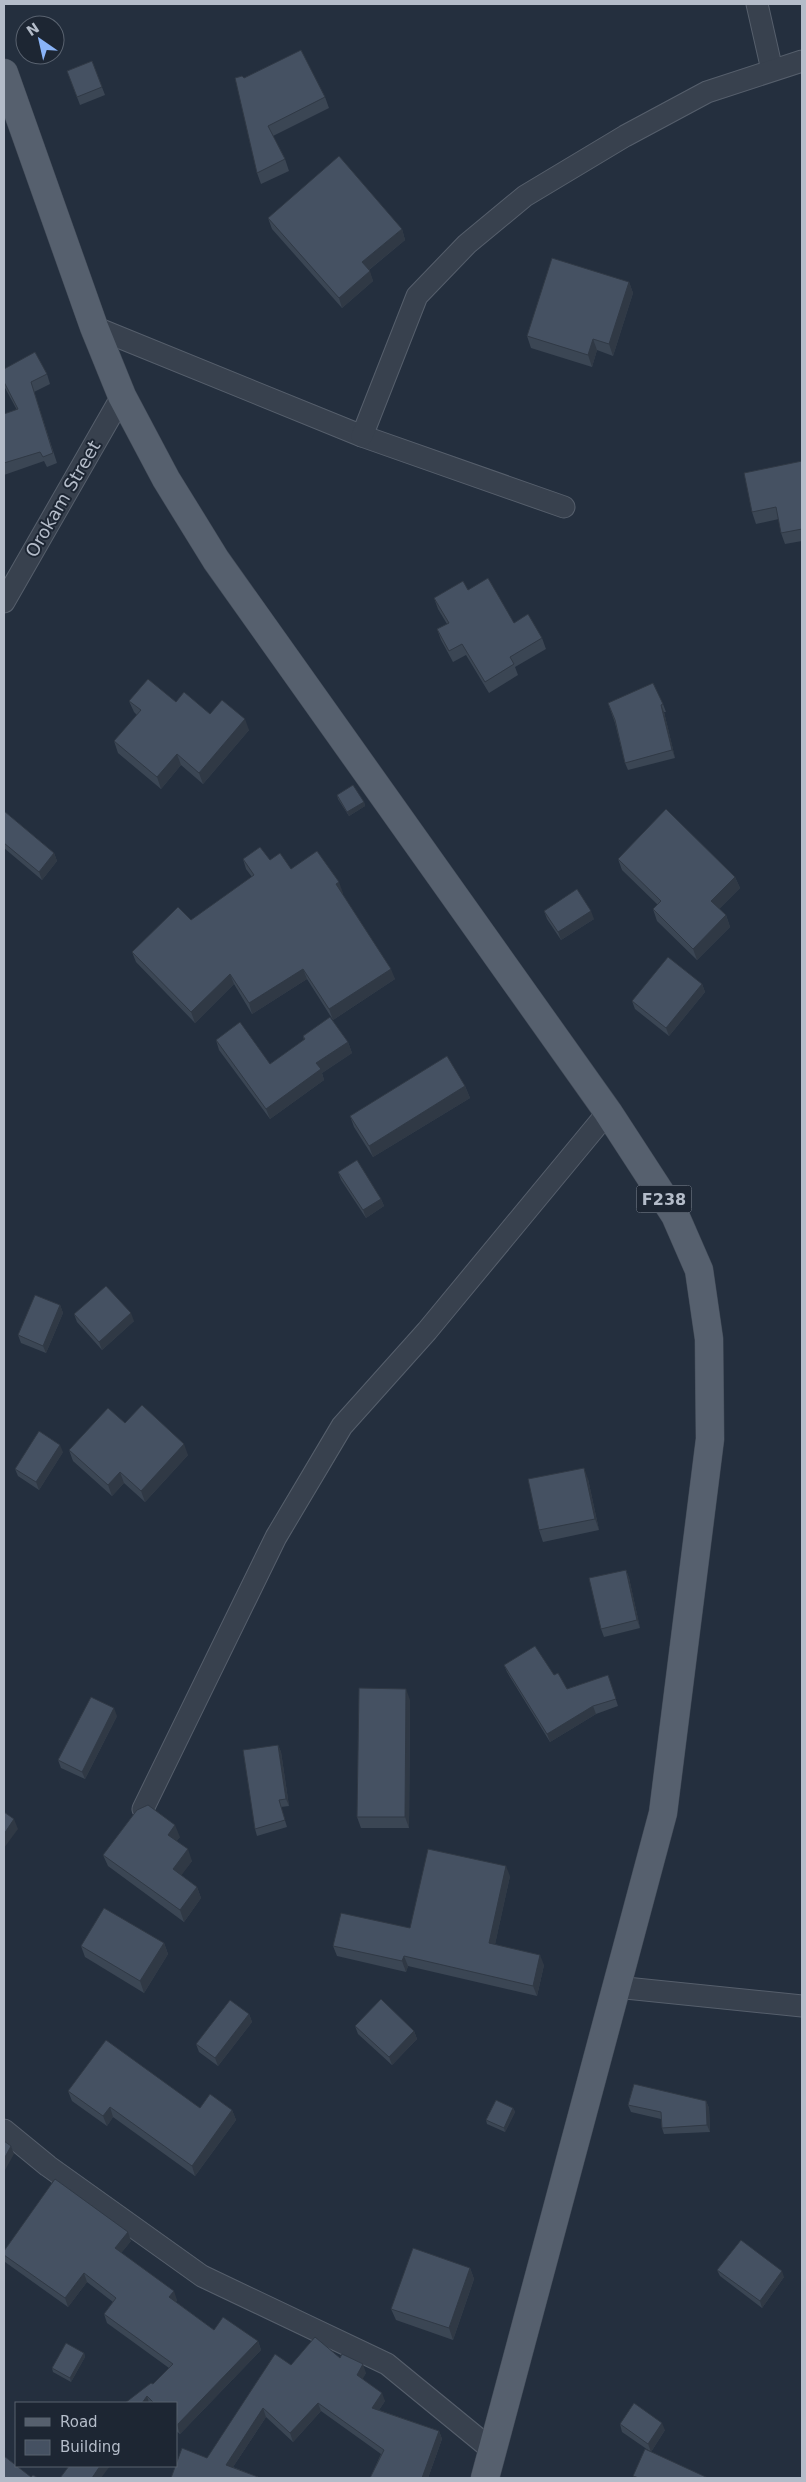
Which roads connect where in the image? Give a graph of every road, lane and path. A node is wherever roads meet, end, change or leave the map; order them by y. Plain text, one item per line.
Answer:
1 (757, 4) edge
2 (802, 61) edge
3 (772, 70) junction
4 (4, 73) edge
5 (94, 327) junction
6 (122, 396) junction
7 (362, 436) junction
8 (564, 507) dead end
9 (4, 602) edge
10 (608, 1112) junction
11 (143, 1809) edge
12 (616, 1987) junction
13 (802, 2006) edge
14 (4, 2130) edge
15 (492, 2450) junction
16 (485, 2478) edge

1 - 3 street
2 - 3 street
3 - 7 street
4 - 5 main road, F238
5 - 6 main road, F238
5 - 7 street
6 - 9 street, Orokam Street
6 - 10 main road, F238
7 - 8 street
10 - 11 street
10 - 12 main road, F238
12 - 13 street
12 - 15 main road, F238
14 - 15 street
15 - 16 main road, F238

